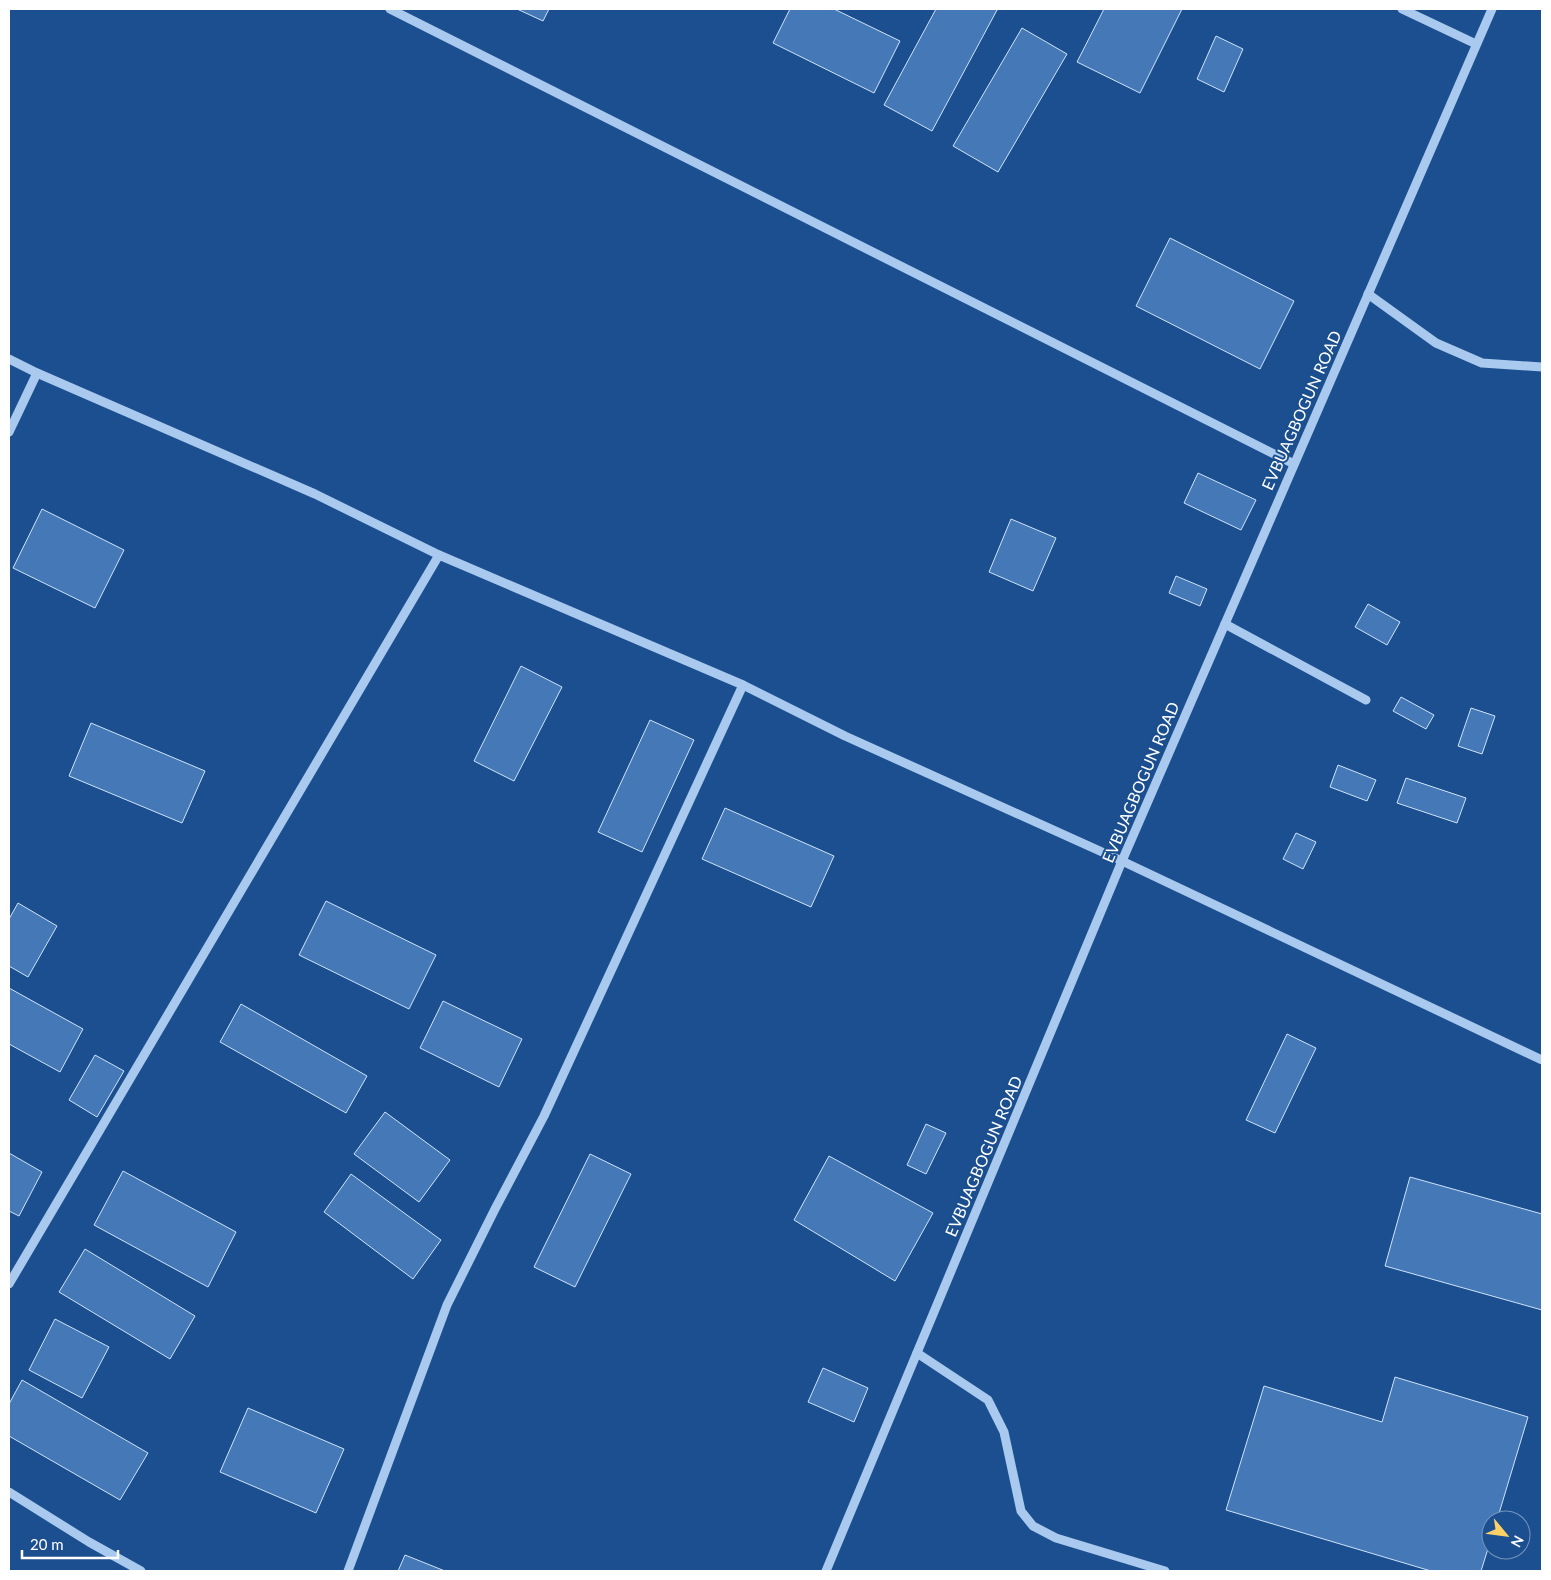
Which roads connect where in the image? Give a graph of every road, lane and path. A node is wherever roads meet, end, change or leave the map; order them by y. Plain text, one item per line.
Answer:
1 (390, 9) edge
2 (1402, 9) edge
3 (1492, 9) edge
4 (1476, 44) junction
5 (1368, 294) junction
6 (9, 359) edge
7 (1542, 367) edge
8 (37, 373) junction
9 (9, 432) edge
10 (1294, 464) junction
11 (438, 555) junction
12 (1225, 624) junction
13 (743, 685) junction
14 (1366, 700) dead end
15 (1122, 861) junction
16 (1542, 1060) edge
17 (9, 1284) edge
18 (917, 1353) junction
19 (9, 1492) edge
20 (141, 1571) edge
21 (348, 1571) edge
22 (826, 1571) edge
23 (1165, 1571) edge

1 - 10 street
2 - 4 street
3 - 4 street, EVBUAGBOGUN ROAD
4 - 5 street, EVBUAGBOGUN ROAD
5 - 7 street
5 - 10 street, EVBUAGBOGUN ROAD
6 - 8 street
8 - 9 street
8 - 11 street
10 - 12 street, EVBUAGBOGUN ROAD
11 - 13 street
11 - 17 street
12 - 14 street
12 - 15 street, EVBUAGBOGUN ROAD
13 - 15 street
13 - 21 street
15 - 16 street
15 - 18 street, EVBUAGBOGUN ROAD
18 - 22 street, EVBUAGBOGUN ROAD
18 - 23 street
19 - 20 street

